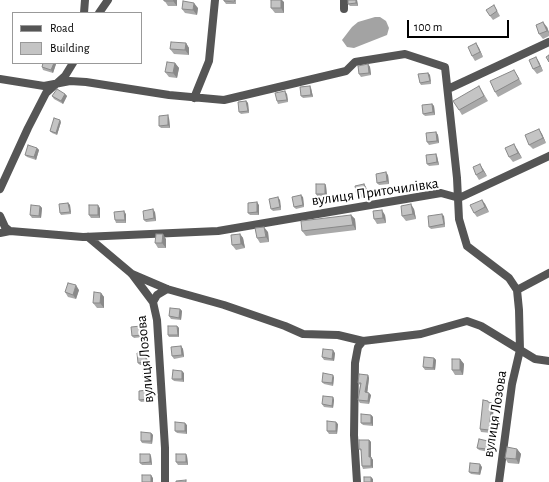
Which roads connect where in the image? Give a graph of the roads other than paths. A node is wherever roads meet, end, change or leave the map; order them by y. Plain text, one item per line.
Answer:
1 (85, 0) edge
2 (108, 0) edge
3 (215, 0) edge
4 (344, 0) edge
5 (344, 9) dead end
6 (84, 12) edge
7 (100, 12) edge
8 (549, 42) edge
9 (71, 64) edge
10 (0, 79) edge
11 (55, 85) junction
12 (448, 89) junction
13 (194, 98) junction
14 (549, 156) edge
15 (1, 188) edge
16 (0, 196) edge
17 (459, 198) junction
18 (0, 216) edge
19 (10, 231) junction
20 (0, 233) edge
21 (88, 237) junction
22 (549, 273) edge
23 (132, 274) junction
24 (167, 288) junction
25 (517, 290) junction
26 (153, 302) junction
27 (362, 341) junction
28 (520, 350) junction
29 (549, 361) edge
30 (165, 482) edge
31 (357, 482) edge
32 (499, 482) edge

1 - 6 street
2 - 7 street
3 - 13 street
4 - 5 street
8 - 12 street
9 - 11 street
10 - 11 street, вулиця Приточилівка
11 - 13 street, вулиця Приточилівка
11 - 15 street
12 - 13 street, вулиця Приточилівка
12 - 17 street, вулиця Приточилівка
14 - 17 street
15 - 16 street
17 - 21 street, вулиця Приточилівка
17 - 25 street
18 - 19 street
19 - 20 street, вулиця Приточилівка
19 - 21 street, вулиця Приточилівка
21 - 23 street, вулиця Лозова
22 - 25 street
23 - 24 street
23 - 26 street, вулиця Лозова
24 - 26 street
24 - 27 street
25 - 28 street, вулиця Лозова
26 - 30 street, вулиця Лозова
27 - 28 street
27 - 31 street
28 - 29 street
28 - 32 street, вулиця Лозова

